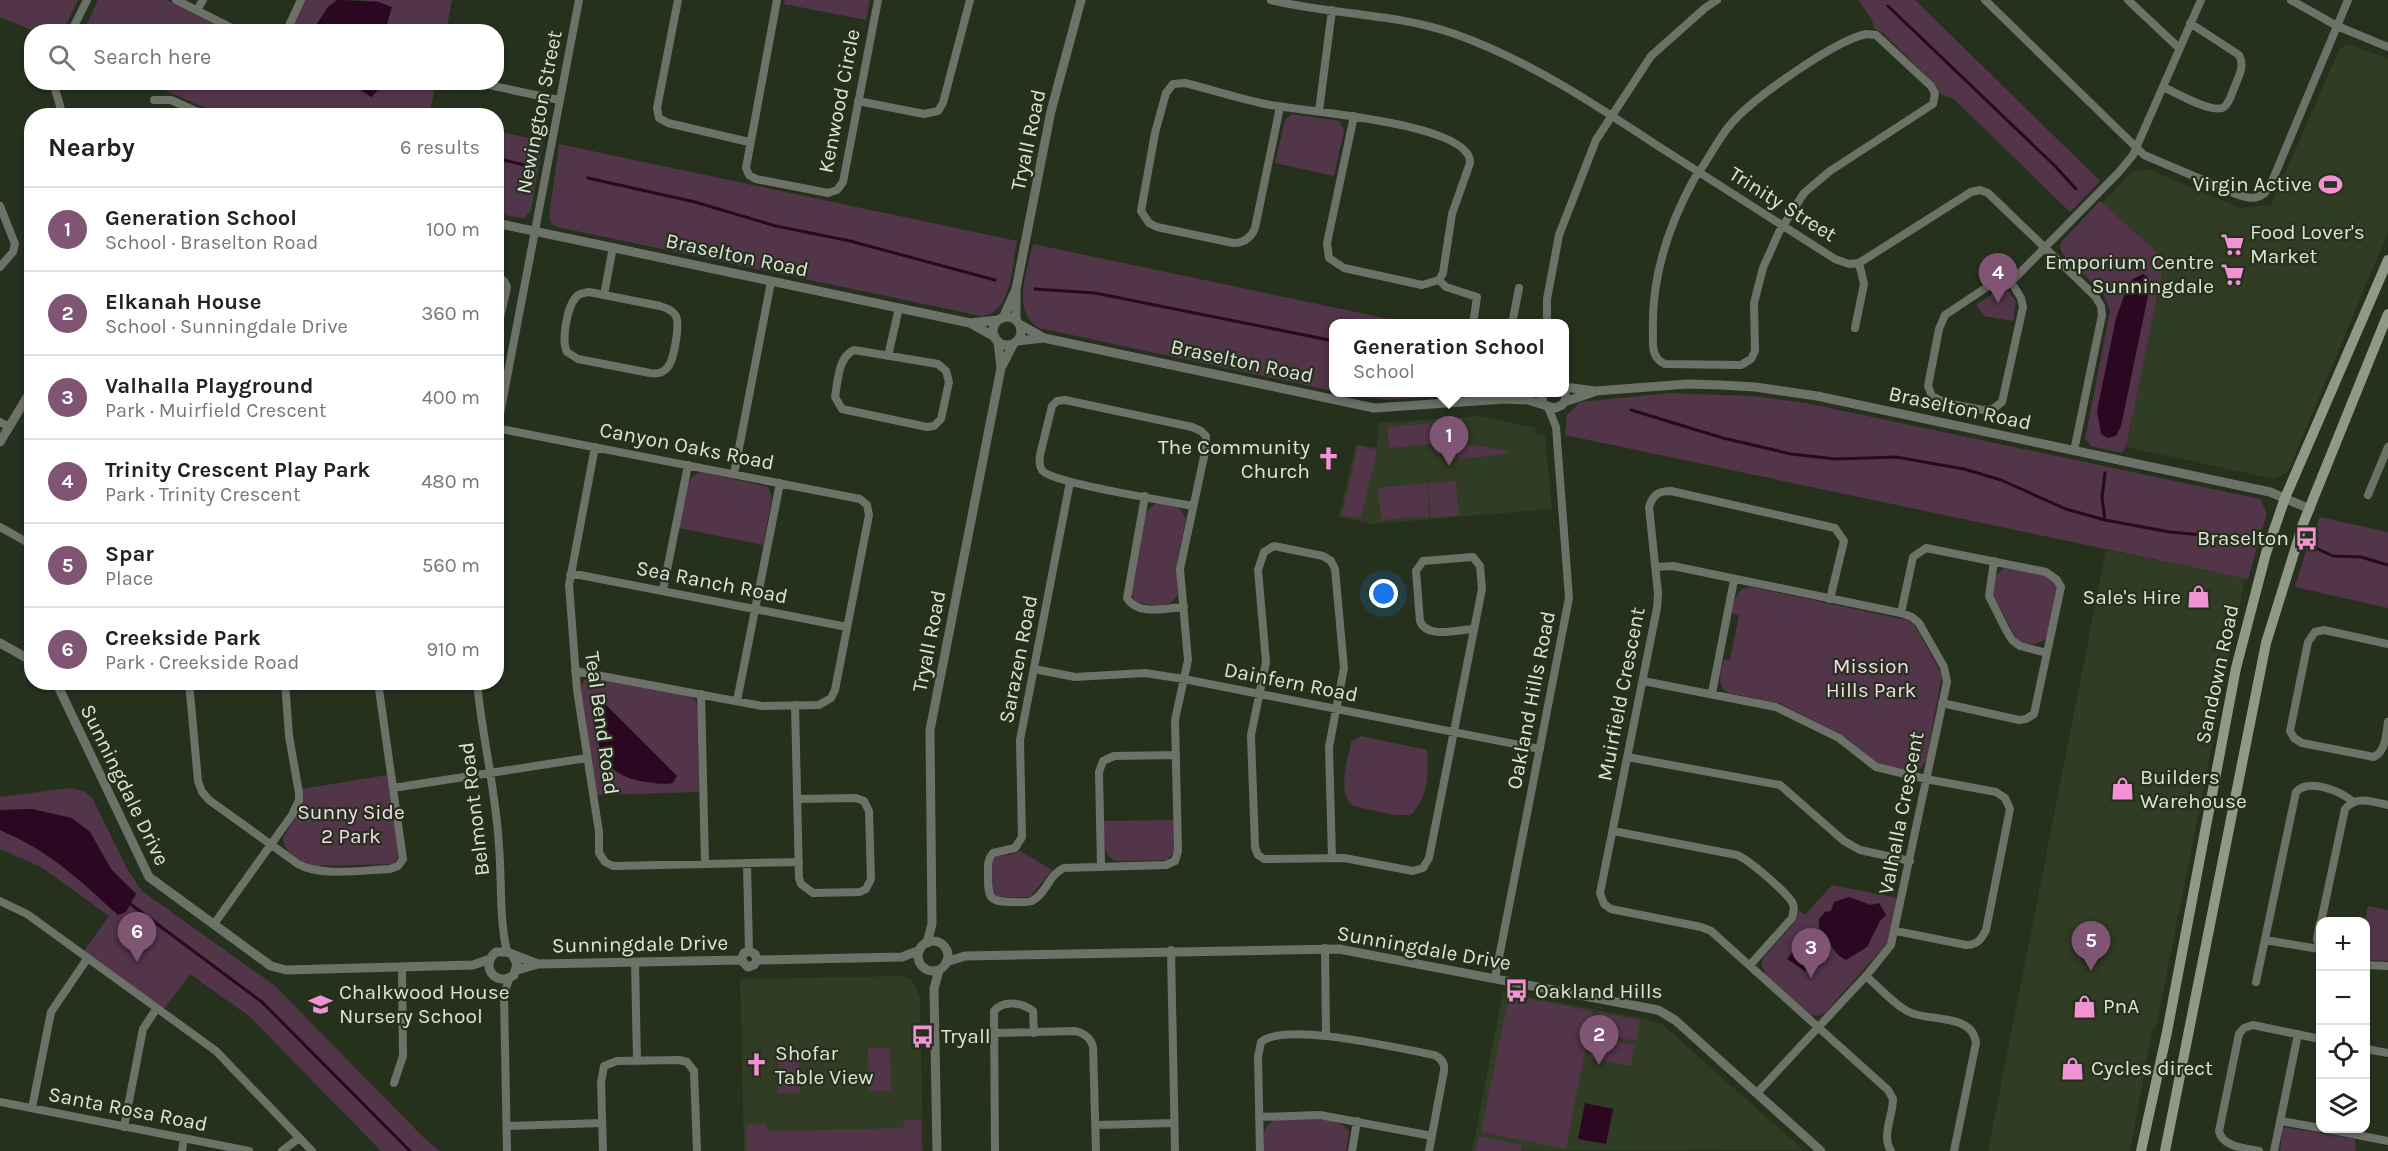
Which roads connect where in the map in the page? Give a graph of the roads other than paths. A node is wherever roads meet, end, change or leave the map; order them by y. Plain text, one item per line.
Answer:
1 (176, 0) edge
2 (203, 0) edge
3 (301, 0) edge
4 (579, 0) edge
5 (678, 0) edge
6 (777, 0) edge
7 (878, 0) edge
8 (970, 0) edge
9 (1081, 0) edge
10 (1271, 0) edge
11 (1717, 0) edge
12 (1985, 0) edge
13 (2128, 0) edge
14 (2201, 0) edge
15 (2291, 0) edge
16 (2348, 0) edge
17 (86, 3) edge
18 (197, 10) junction
19 (1332, 10) junction
20 (2190, 23) junction
21 (75, 24) edge
22 (224, 24) edge
23 (289, 24) edge
24 (2337, 26) junction
25 (2388, 47) edge
26 (2180, 48) junction
27 (2163, 87) junction
28 (504, 88) edge
29 (55, 90) edge
30 (154, 100) dead end
31 (559, 100) junction
32 (858, 101) junction
33 (1280, 106) junction
34 (61, 108) edge
35 (189, 108) edge
36 (1319, 111) junction
37 (1611, 115) junction
38 (1354, 116) junction
39 (749, 142) junction
40 (2137, 148) junction
41 (1699, 172) junction
42 (0, 206) edge
43 (504, 225) edge
44 (1783, 226) junction
45 (536, 231) junction
46 (614, 247) junction
47 (2045, 248) junction
48 (2388, 260) edge
49 (1859, 263) junction
50 (0, 267) edge
51 (504, 280) edge
52 (1438, 280) junction
53 (771, 282) junction
54 (2011, 282) junction
55 (1519, 288) dead end
56 (1016, 289) junction
57 (604, 295) junction
58 (504, 300) edge
59 (899, 308) junction
60 (2388, 314) edge
61 (1000, 319) junction
62 (1474, 319) edge
63 (1513, 319) edge
64 (1547, 319) edge
65 (1018, 322) junction
66 (970, 323) junction
67 (1855, 328) dead end
68 (1044, 338) junction
69 (996, 339) junction
70 (1016, 342) junction
71 (888, 356) junction
72 (1001, 368) junction
73 (1569, 388) edge
74 (1596, 391) junction
75 (504, 394) edge
76 (1512, 397) edge
77 (1541, 397) edge
78 (1565, 397) edge
79 (24, 399) edge
80 (1505, 399) junction
81 (1562, 404) junction
82 (1546, 406) junction
83 (4, 425) edge
84 (1556, 427) junction
85 (504, 431) edge
86 (0, 442) edge
87 (595, 447) junction
88 (2388, 447) edge
89 (2074, 451) junction
90 (688, 465) junction
91 (734, 474) junction
92 (1070, 482) junction
93 (780, 483) junction
94 (2368, 495) dead end
95 (1145, 496) junction
96 (2286, 498) junction
97 (1193, 506) junction
98 (2310, 508) junction
99 (0, 527) edge
100 (24, 540) edge
101 (1994, 561) junction
102 (1655, 567) junction
103 (570, 575) junction
104 (1734, 580) junction
105 (663, 590) junction
106 (1830, 599) junction
107 (1184, 607) junction
108 (755, 608) junction
109 (1901, 613) junction
110 (847, 627) junction
111 (1473, 629) junction
112 (0, 642) edge
113 (2388, 644) edge
114 (2048, 653) junction
115 (24, 656) edge
116 (1034, 669) junction
117 (575, 671) junction
118 (1184, 679) junction
119 (1643, 681) junction
120 (60, 690) edge
121 (190, 690) edge
122 (286, 690) edge
123 (378, 690) edge
124 (478, 690) edge
125 (1712, 693) junction
126 (701, 694) junction
127 (1259, 695) junction
128 (737, 701) junction
129 (1942, 703) junction
130 (795, 705) junction
131 (1335, 709) junction
132 (2388, 722) edge
133 (1454, 732) junction
134 (1540, 749) junction
135 (1176, 755) junction
136 (1627, 757) junction
137 (587, 758) junction
138 (490, 773) junction
139 (1926, 779) junction
140 (393, 788) junction
141 (797, 799) junction
142 (2353, 802) junction
143 (2388, 805) edge
144 (1613, 831) junction
145 (271, 844) junction
146 (1332, 858) junction
147 (1910, 861) junction
148 (799, 862) junction
149 (705, 863) junction
150 (747, 863) junction
151 (1101, 866) junction
152 (0, 901) edge
153 (2322, 917) edge
154 (214, 924) junction
155 (933, 924) junction
156 (502, 931) junction
157 (1896, 931) junction
158 (2265, 940) junction
159 (924, 946) junction
160 (943, 946) junction
161 (1325, 948) junction
162 (2316, 949) edge
163 (1170, 950) junction
164 (749, 951) junction
165 (510, 953) junction
166 (493, 956) junction
167 (965, 956) junction
168 (902, 957) junction
169 (87, 959) junction
170 (741, 960) junction
171 (757, 960) junction
172 (635, 962) junction
173 (946, 962) junction
174 (538, 964) junction
175 (473, 965) junction
176 (1750, 965) junction
177 (2370, 965) edge
178 (2388, 966) edge
179 (402, 967) junction
180 (924, 967) junction
181 (517, 970) junction
182 (939, 970) junction
183 (1866, 975) junction
184 (493, 976) junction
185 (1496, 978) junction
186 (509, 979) junction
187 (2256, 982) dead end
188 (934, 989) junction
189 (504, 995) junction
190 (156, 1008) junction
191 (1817, 1028) junction
192 (993, 1033) junction
193 (1034, 1033) junction
194 (1326, 1034) junction
195 (2298, 1034) junction
196 (2316, 1038) edge
197 (2370, 1049) edge
198 (2388, 1053) edge
199 (637, 1061) junction
200 (394, 1083) dead end
201 (1757, 1094) junction
202 (0, 1102) edge
203 (32, 1108) junction
204 (1259, 1117) junction
205 (2281, 1121) junction
206 (1357, 1122) junction
207 (1174, 1123) junction
208 (602, 1124) junction
209 (1097, 1125) junction
210 (124, 1126) junction
211 (507, 1126) junction
212 (2316, 1127) edge
213 (2347, 1133) edge
214 (1432, 1136) junction
215 (184, 1138) junction
216 (299, 1138) junction
217 (2388, 1141) edge
218 (182, 1151) edge
219 (249, 1151) edge
220 (282, 1151) edge
221 (312, 1151) edge
222 (507, 1151) edge
223 (603, 1151) edge
224 (697, 1151) edge
225 (937, 1151) edge
226 (995, 1151) edge
227 (1096, 1151) edge
228 (1175, 1151) edge
229 (1260, 1151) edge
230 (1352, 1151) edge
231 (1429, 1151) edge
232 (1821, 1151) edge
233 (1891, 1151) edge
234 (1953, 1151) edge
235 (2140, 1151) edge
236 (2165, 1151) edge
237 (2259, 1151) edge
238 (2274, 1151) edge

1 - 18 street
2 - 18 street
3 - 23 street
4 - 31 street, Newington Street
5 - 39 street
6 - 39 street, Kenwood Circle
7 - 32 street, Kenwood Circle
8 - 32 street
9 - 56 street, Tryall Road
10 - 19 street, Trinity Street
11 - 37 street
12 - 40 street
13 - 26 street
14 - 20 street
15 - 24 street
16 - 24 street
17 - 21 street
18 - 22 street
19 - 36 street
19 - 37 street, Trinity Street
20 - 26 street
20 - 27 street
24 - 25 street
24 - 40 street
26 - 27 street
27 - 40 street
28 - 31 street
29 - 34 street
30 - 35 street
31 - 45 street, Newington Street
32 - 39 street, Kenwood Circle
33 - 33 street
33 - 36 street
36 - 38 street
37 - 41 street, Trinity Street
37 - 64 street
38 - 52 street
38 - 52 street
40 - 47 street
41 - 44 street, Trinity Street
41 - 44 street
41 - 44 street
42 - 50 street
43 - 45 street, Braselton Road
44 - 49 street, Trinity Street
45 - 46 street, Braselton Road
45 - 75 street
46 - 53 street, Braselton Road
46 - 57 street
47 - 49 street
47 - 54 street
47 - 89 street
48 - 96 main road, Sandown Road
49 - 67 street
51 - 58 street
52 - 62 street
53 - 59 street, Braselton Road
53 - 91 street
54 - 54 street
55 - 63 street
56 - 61 street, Tryall Road
56 - 65 street, Tryall Road
57 - 57 street
59 - 66 street, Braselton Road
59 - 71 street
60 - 98 main road, Sandown Road
61 - 65 street
61 - 66 street, Braselton Road
61 - 69 street
65 - 68 street, Braselton Road
65 - 70 street
66 - 69 street, Braselton Road
68 - 70 street, Braselton Road
68 - 80 street, Braselton Road
69 - 70 street
69 - 72 street, Tryall Road
70 - 72 street, Tryall Road
71 - 71 street
72 - 155 street, Tryall Road
73 - 74 street, Braselton Road
74 - 81 street, Braselton Road
74 - 89 street, Braselton Road
76 - 80 street, Braselton Road
77 - 82 street
78 - 81 street
79 - 83 street
80 - 82 street, Braselton Road
81 - 82 street, Braselton Road
81 - 84 street, Oakland Hills Road
82 - 84 street, Oakland Hills Road
83 - 86 street
84 - 134 street, Oakland Hills Road
85 - 87 street, Canyon Oaks Road
87 - 90 street, Canyon Oaks Road
87 - 103 street, Teal Bend Road
88 - 94 street
89 - 96 street, Braselton Road
90 - 91 street, Canyon Oaks Road
90 - 105 street
91 - 93 street, Canyon Oaks Road
92 - 95 street
92 - 97 street
92 - 116 street, Sarazen Road
93 - 108 street
93 - 110 street, Canyon Oaks Road
95 - 97 street
95 - 107 street
96 - 98 street, Braselton Road
96 - 235 main road, Sandown Road
97 - 107 street
98 - 236 main road, Sandown Road
99 - 100 street
101 - 109 street
101 - 114 street
101 - 114 street
102 - 104 street, Valhalla Crescent
102 - 106 street, Muirfield Crescent
102 - 119 street, Muirfield Crescent
103 - 105 street, Sea Ranch Road
103 - 117 street, Teal Bend Road
104 - 106 street, Valhalla Crescent
104 - 125 street
105 - 108 street, Sea Ranch Road
106 - 109 street, Valhalla Crescent
107 - 118 street
108 - 110 street, Sea Ranch Road
108 - 128 street
109 - 129 street, Valhalla Crescent
110 - 130 street
111 - 111 street
111 - 133 street
112 - 115 street
113 - 132 street
114 - 129 street
116 - 118 street, Dainfern Road
116 - 151 street, Sarazen Road
117 - 126 street
117 - 137 street, Teal Bend Road
118 - 127 street, Dainfern Road
118 - 135 street
119 - 125 street
119 - 136 street, Muirfield Crescent
120 - 154 street, Sunningdale Drive
121 - 145 street
122 - 145 street
123 - 140 street
124 - 138 street, Belmont Road
125 - 139 street
126 - 128 street
126 - 149 street
127 - 131 street, Dainfern Road
127 - 131 street
127 - 146 street
128 - 130 street
129 - 139 street, Valhalla Crescent
130 - 141 street
131 - 133 street, Dainfern Road
131 - 146 street
133 - 134 street, Dainfern Road
133 - 146 street
134 - 185 street, Oakland Hills Road
135 - 151 street
135 - 151 street
136 - 144 street, Muirfield Crescent
136 - 147 street
137 - 138 street
137 - 149 street, Teal Bend Road
138 - 140 street
138 - 156 street, Belmont Road
139 - 147 street, Valhalla Crescent
139 - 157 street
140 - 145 street
141 - 148 street
141 - 148 street
142 - 143 street
142 - 153 street
142 - 158 street
144 - 176 street, Muirfield Crescent
144 - 176 street
145 - 154 street
147 - 157 street, Valhalla Crescent
148 - 150 street, Teal Bend Road
149 - 150 street, Teal Bend Road
150 - 164 street
152 - 169 street
154 - 179 street, Sunningdale Drive
155 - 159 street, Tryall Road
155 - 160 street, Tryall Road
156 - 165 street, Belmont Road
156 - 166 street, Belmont Road
157 - 183 street, Valhalla Crescent
158 - 162 street
158 - 187 street
159 - 160 street
159 - 168 street, Sunningdale Drive
159 - 180 street
160 - 167 street, Sunningdale Drive
160 - 173 street
161 - 163 street, Sunningdale Drive
161 - 185 street, Sunningdale Drive
161 - 194 street
163 - 167 street, Sunningdale Drive
163 - 207 street
164 - 170 street
164 - 171 street
165 - 166 street
165 - 174 street, Sunningdale Drive
165 - 181 street
166 - 175 street, Sunningdale Drive
166 - 184 street
167 - 173 street, Sunningdale Drive
168 - 171 street, Sunningdale Drive
168 - 180 street, Sunningdale Drive
169 - 190 street
169 - 203 street
170 - 171 street
170 - 172 street, Sunningdale Drive
172 - 174 street, Sunningdale Drive
172 - 199 street
173 - 182 street
174 - 181 street, Sunningdale Drive
175 - 179 street, Sunningdale Drive
175 - 184 street, Sunningdale Drive
176 - 191 street, Muirfield Crescent
177 - 178 street
179 - 200 street
180 - 182 street
180 - 188 street
181 - 186 street
182 - 188 street
183 - 191 street, Valhalla Crescent
183 - 234 street
184 - 186 street
184 - 189 street
185 - 201 street, Sunningdale Drive
186 - 189 street
188 - 225 street
189 - 211 street
190 - 210 street
190 - 216 street
191 - 201 street, Valhalla Crescent
191 - 233 street, Muirfield Crescent
192 - 193 street
192 - 193 street
192 - 226 street
193 - 209 street
194 - 204 street
194 - 214 street
195 - 196 street
195 - 205 street
195 - 237 street
197 - 198 street
199 - 208 street
199 - 224 street
201 - 232 street, Sunningdale Drive
202 - 203 street, Santa Rosa Road
203 - 210 street, Santa Rosa Road
204 - 206 street
204 - 229 street
205 - 212 street
205 - 238 street
206 - 214 street
206 - 230 street
207 - 209 street
207 - 228 street
208 - 211 street
208 - 223 street
209 - 227 street
210 - 215 street, Santa Rosa Road
211 - 222 street
213 - 217 street
214 - 231 street
215 - 218 street
215 - 219 street, Santa Rosa Road
216 - 220 street
216 - 221 street

